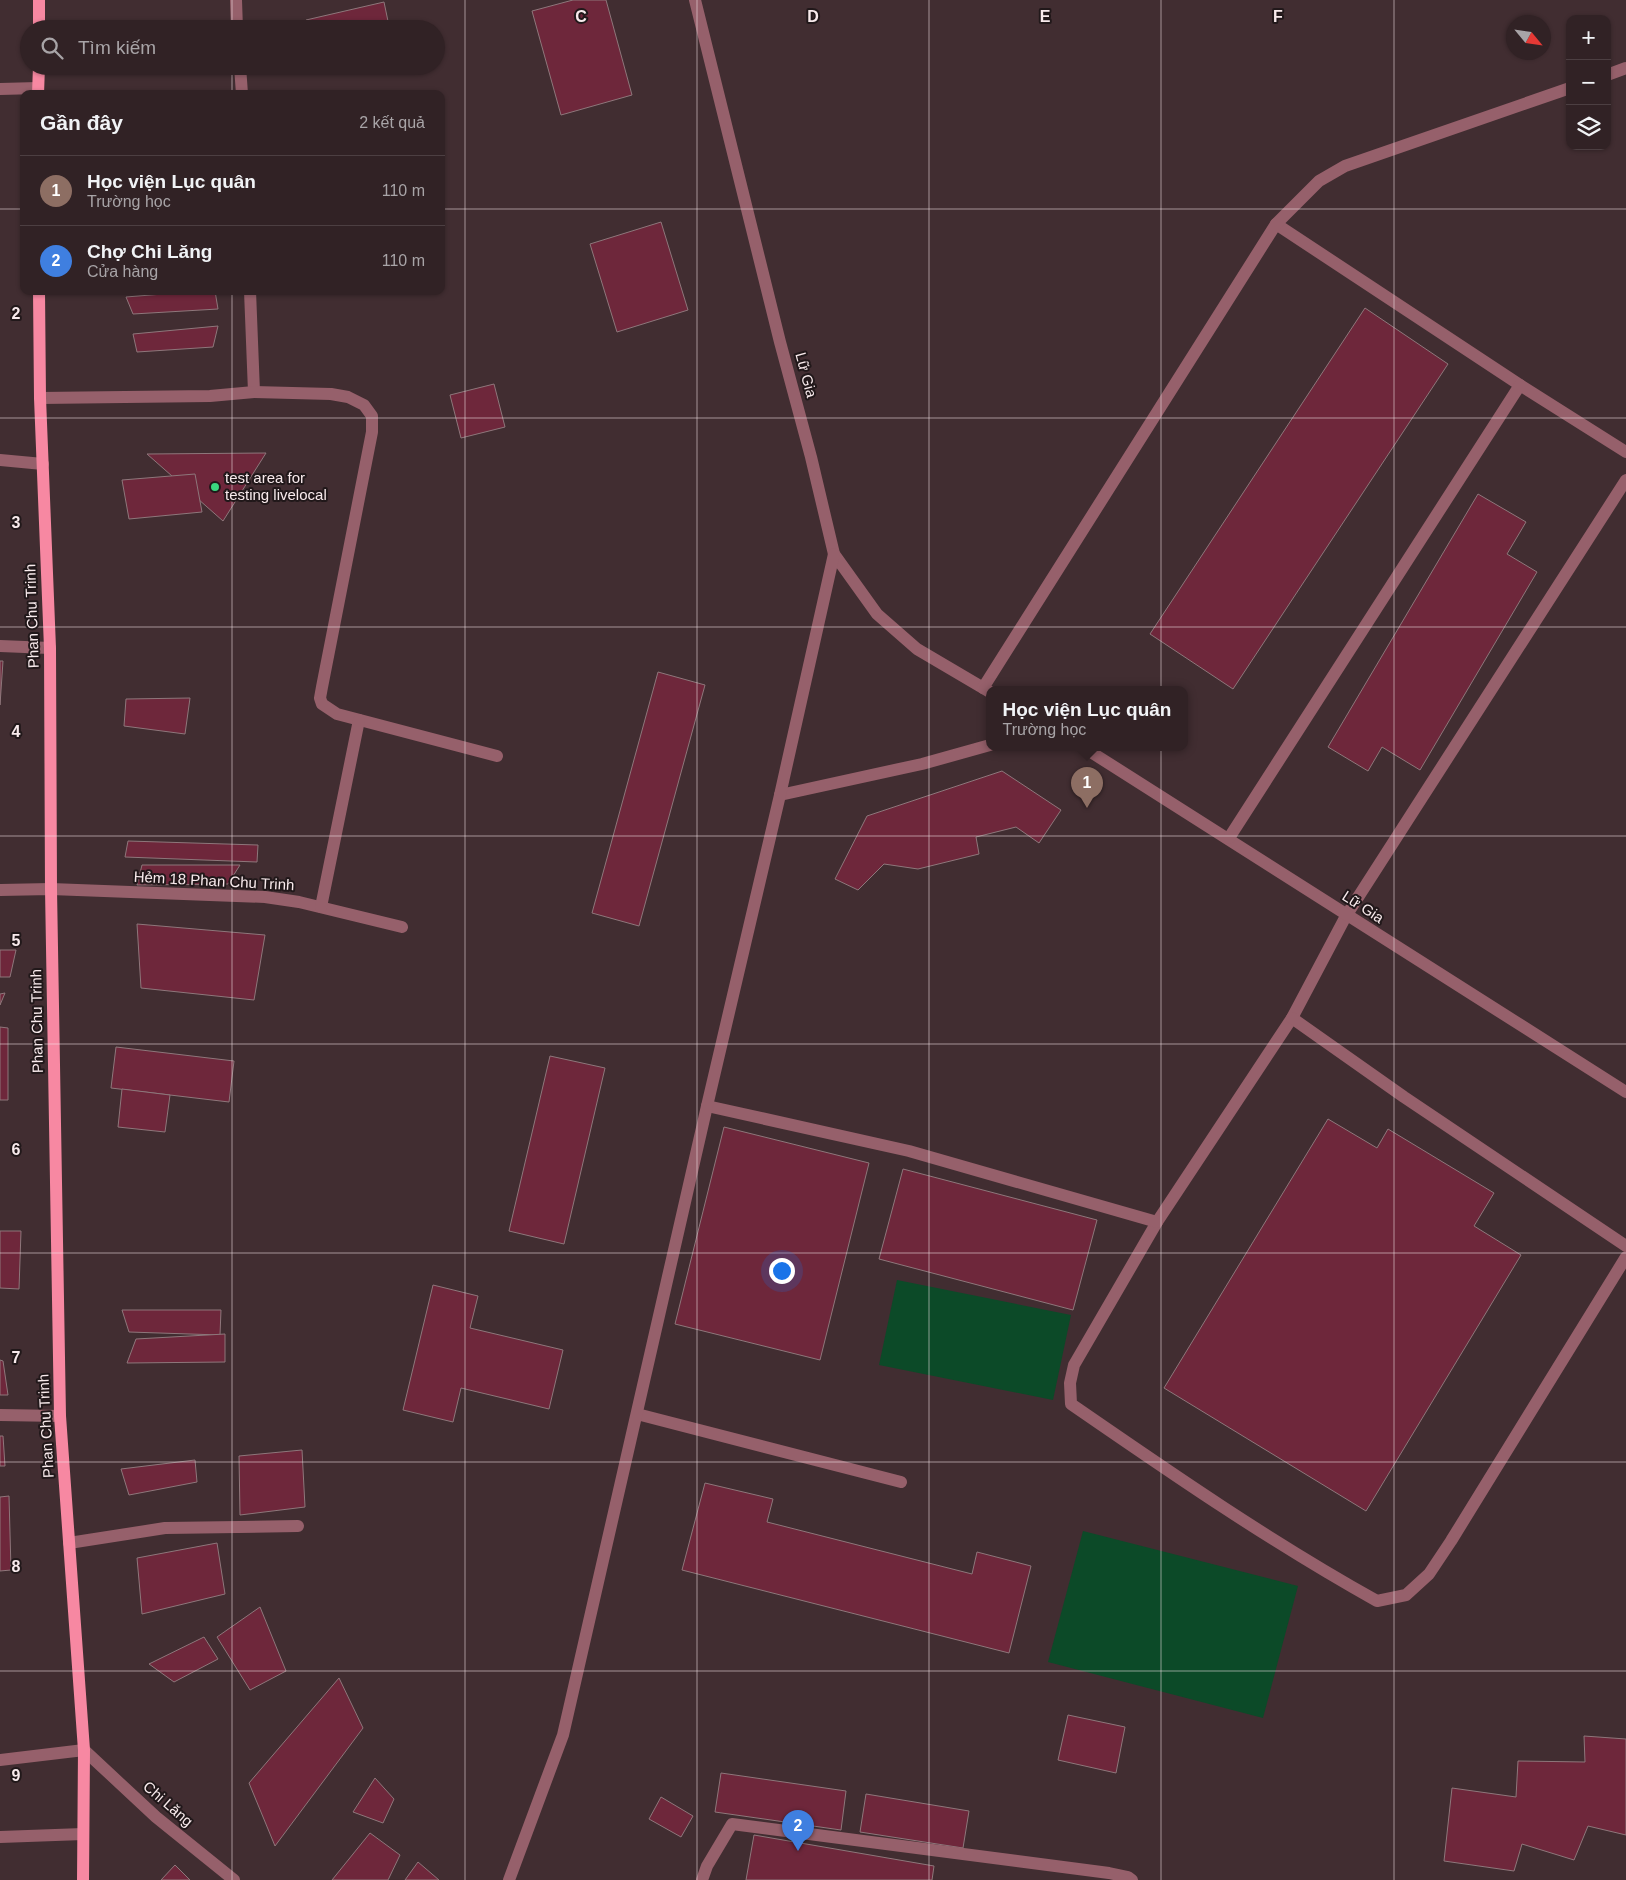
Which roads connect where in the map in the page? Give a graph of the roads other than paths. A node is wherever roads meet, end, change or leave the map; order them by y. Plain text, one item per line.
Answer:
1 (40, 0) edge
2 (236, 0) edge
3 (695, 0) edge
4 (39, 20) edge
5 (237, 20) edge
6 (1626, 68) edge
7 (1611, 74) edge
8 (39, 75) edge
9 (241, 75) edge
10 (0, 88) edge
11 (1566, 89) edge
12 (25, 90) edge
13 (38, 90) edge
14 (242, 90) edge
15 (1276, 224) junction
16 (39, 295) edge
17 (250, 295) edge
18 (1520, 385) junction
19 (254, 392) junction
20 (40, 398) junction
21 (1626, 452) edge
22 (0, 460) edge
23 (43, 464) junction
24 (1626, 480) edge
25 (834, 554) junction
26 (0, 646) edge
27 (50, 648) junction
28 (988, 686) edge
29 (986, 690) edge
30 (359, 720) junction
31 (986, 747) edge
32 (1089, 751) edge
33 (497, 756) dead end
34 (780, 795) junction
35 (1229, 838) junction
36 (51, 889) junction
37 (0, 890) edge
38 (321, 907) junction
39 (1346, 916) junction
40 (402, 927) dead end
41 (1292, 1018) junction
42 (1626, 1092) edge
43 (707, 1106) junction
44 (1157, 1222) junction
45 (1626, 1246) edge
46 (1626, 1257) edge
47 (637, 1414) junction
48 (0, 1415) edge
49 (60, 1416) junction
50 (901, 1482) dead end
51 (298, 1526) dead end
52 (69, 1543) junction
53 (84, 1750) junction
54 (0, 1760) edge
55 (83, 1834) junction
56 (0, 1836) edge
57 (83, 1880) edge
58 (234, 1880) edge
59 (509, 1880) edge
60 (702, 1880) edge
61 (1132, 1880) edge

1 - 4 main road
2 - 5 street
3 - 25 street, Lữ Gia
6 - 7 street
8 - 13 main road
9 - 14 street
10 - 12 street
11 - 15 street
15 - 18 street
15 - 28 street
16 - 20 main road, Phan Chu Trinh
17 - 19 street
18 - 21 street
18 - 35 street
19 - 20 street
19 - 30 street
20 - 23 main road, Phan Chu Trinh
22 - 23 street
23 - 27 main road, Phan Chu Trinh
24 - 39 street
25 - 29 street, Lữ Gia
25 - 34 street
26 - 27 street
27 - 36 main road, Phan Chu Trinh
30 - 33 street
30 - 38 street
31 - 34 street
32 - 35 street, Lữ Gia
34 - 43 street
35 - 39 street, Lữ Gia
36 - 37 street, Hẻm 18 Phan Chu Trinh
36 - 38 street, Hẻm 18 Phan Chu Trinh
36 - 49 main road, Phan Chu Trinh
38 - 40 street, Hẻm 18 Phan Chu Trinh
39 - 41 street
39 - 42 street, Lữ Gia
41 - 44 street
41 - 45 street
43 - 44 street
43 - 47 street
44 - 46 street
47 - 50 street
47 - 59 street
48 - 49 street
49 - 52 main road, Phan Chu Trinh
51 - 52 street
52 - 53 main road, Phan Chu Trinh
53 - 54 street
53 - 55 main road, Phan Chu Trinh
53 - 58 street, Chi Lăng
55 - 56 street
55 - 57 main road, Phan Chu Trinh
60 - 61 street

